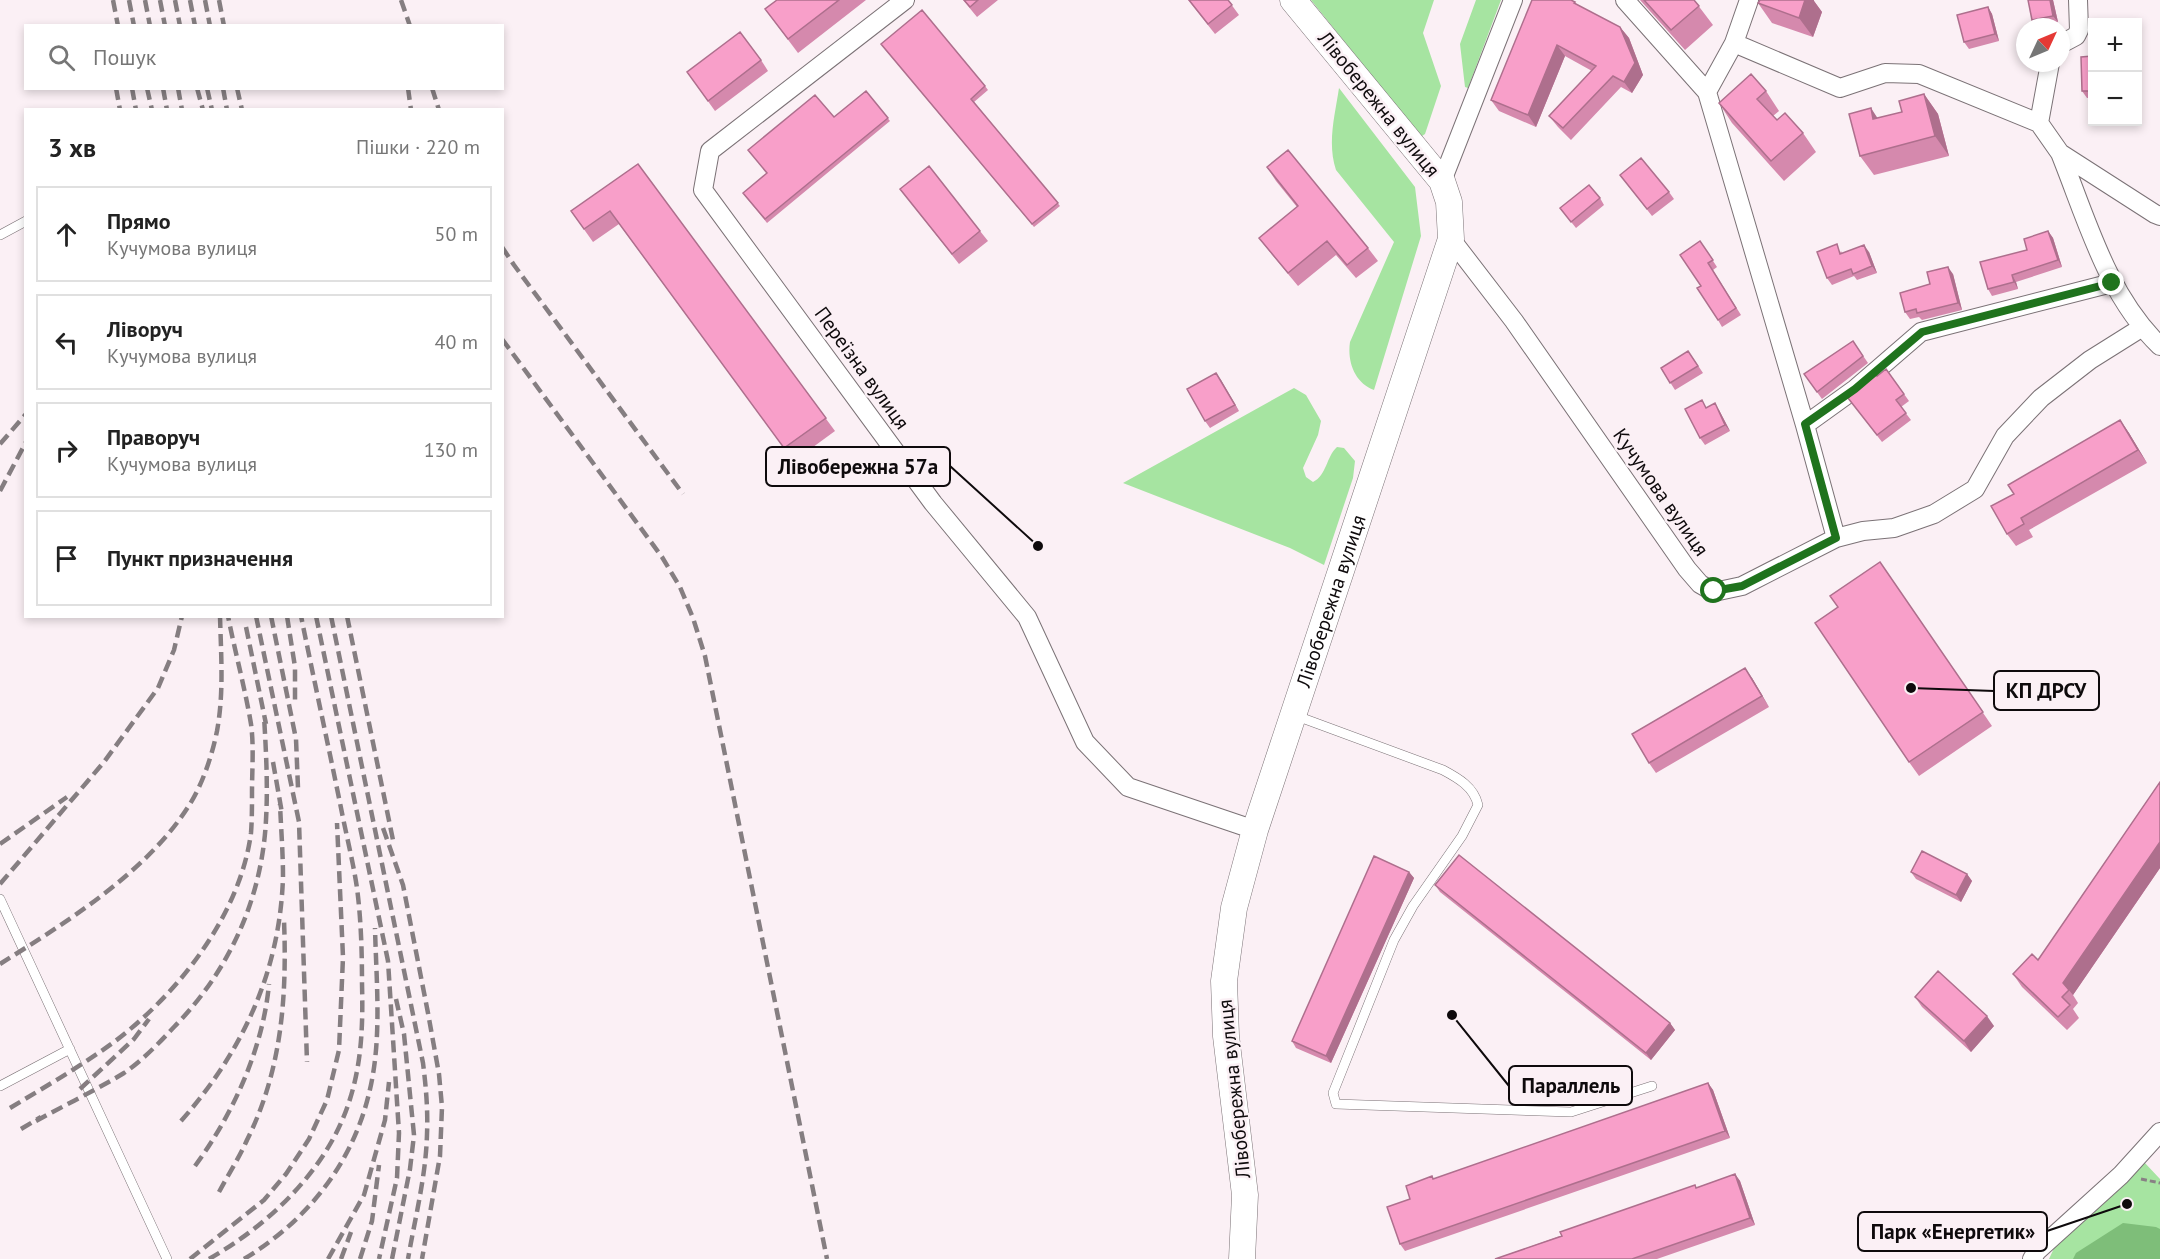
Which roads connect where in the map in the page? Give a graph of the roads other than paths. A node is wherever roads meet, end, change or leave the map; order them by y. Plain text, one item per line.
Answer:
1 (905, 0) edge
2 (1293, 0) edge
3 (1513, 0) edge
4 (1624, 0) edge
5 (1749, 0) edge
6 (2078, 0) edge
7 (2070, 39) edge
8 (1734, 43) junction
9 (2048, 72) edge
10 (1707, 92) junction
11 (2039, 123) junction
12 (2060, 153) junction
13 (1442, 181) junction
14 (2160, 216) edge
15 (24, 222) edge
16 (0, 235) edge
17 (1451, 239) junction
18 (2112, 283) junction
19 (2141, 328) junction
20 (2160, 346) edge
21 (1805, 424) junction
22 (1836, 538) junction
23 (1294, 715) junction
24 (1255, 830) junction
25 (0, 898) edge
26 (70, 1049) junction
27 (0, 1086) edge
28 (1652, 1086) dead end
29 (2160, 1132) edge
30 (167, 1259) edge
31 (1242, 1259) edge
32 (2032, 1259) edge

1 - 24 street, Переїзна вулиця
2 - 13 main road, Лівобережна вулиця
3 - 13 street
4 - 10 street
5 - 8 street
6 - 7 street
8 - 10 street
8 - 11 street
9 - 11 street
10 - 21 street
11 - 12 street
12 - 14 street
12 - 18 street
13 - 17 main road, Лівобережна вулиця
15 - 16 lane
17 - 22 street, Кучумова вулиця
17 - 23 main road, Лівобережна вулиця
18 - 19 street
18 - 21 street
19 - 20 street
19 - 22 street, Кучумова вулиця
21 - 22 street
23 - 24 main road, Лівобережна вулиця
23 - 28 lane
24 - 31 main road, Лівобережна вулиця
25 - 26 lane
26 - 27 lane
26 - 30 lane
29 - 32 street

